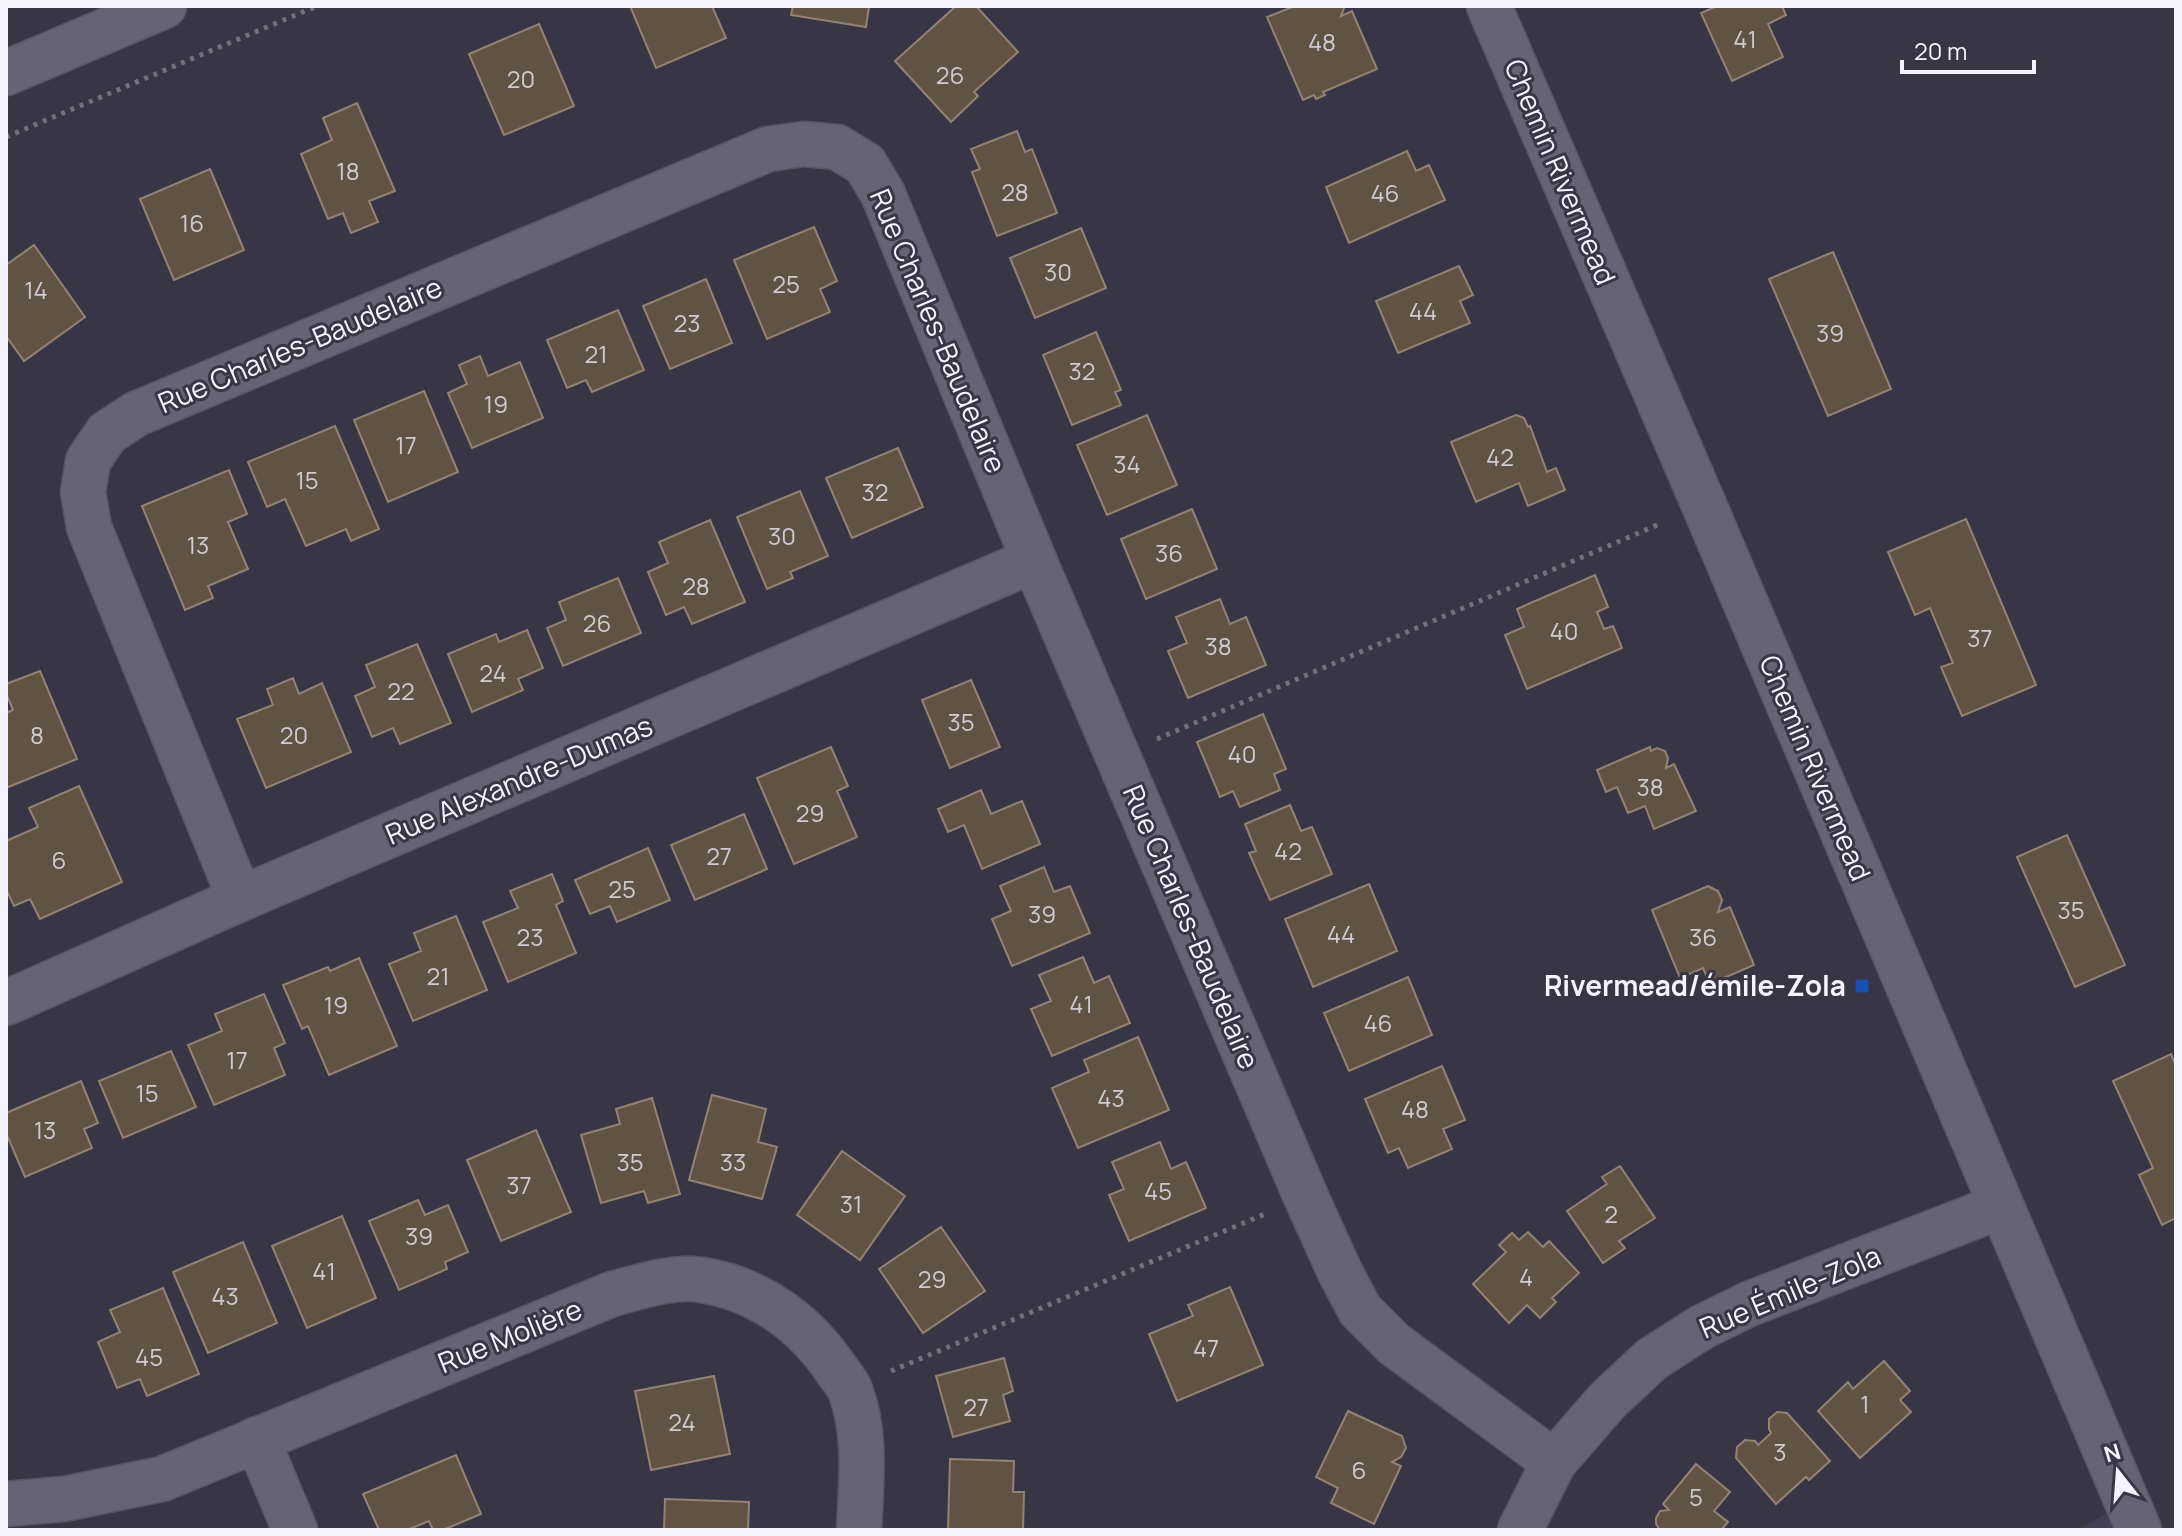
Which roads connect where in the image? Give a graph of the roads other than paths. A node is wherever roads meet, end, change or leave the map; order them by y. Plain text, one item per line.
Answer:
1 (164, 6) edge
2 (1489, 6) edge
3 (6, 73) edge
4 (1034, 560) junction
5 (240, 899) junction
6 (6, 1003) edge
7 (2001, 1206) junction
8 (257, 1439) junction
9 (1554, 1462) junction
10 (6, 1504) edge
11 (295, 1530) edge
12 (859, 1530) edge
13 (1520, 1530) edge
14 (2139, 1530) edge

1 - 3 street
2 - 7 street, Chemin Rivermead
4 - 5 street, Rue Alexandre-Dumas
4 - 5 street, Rue Charles-Baudelaire
4 - 9 street, Rue Charles-Baudelaire
5 - 6 street, Rue Alexandre-Dumas
7 - 9 street, Rue Émile-Zola
7 - 14 street, Chemin Rivermead
8 - 10 street, Rue Molière
8 - 11 street
8 - 12 street, Rue Molière
9 - 13 street, Rue Émile-Zola

